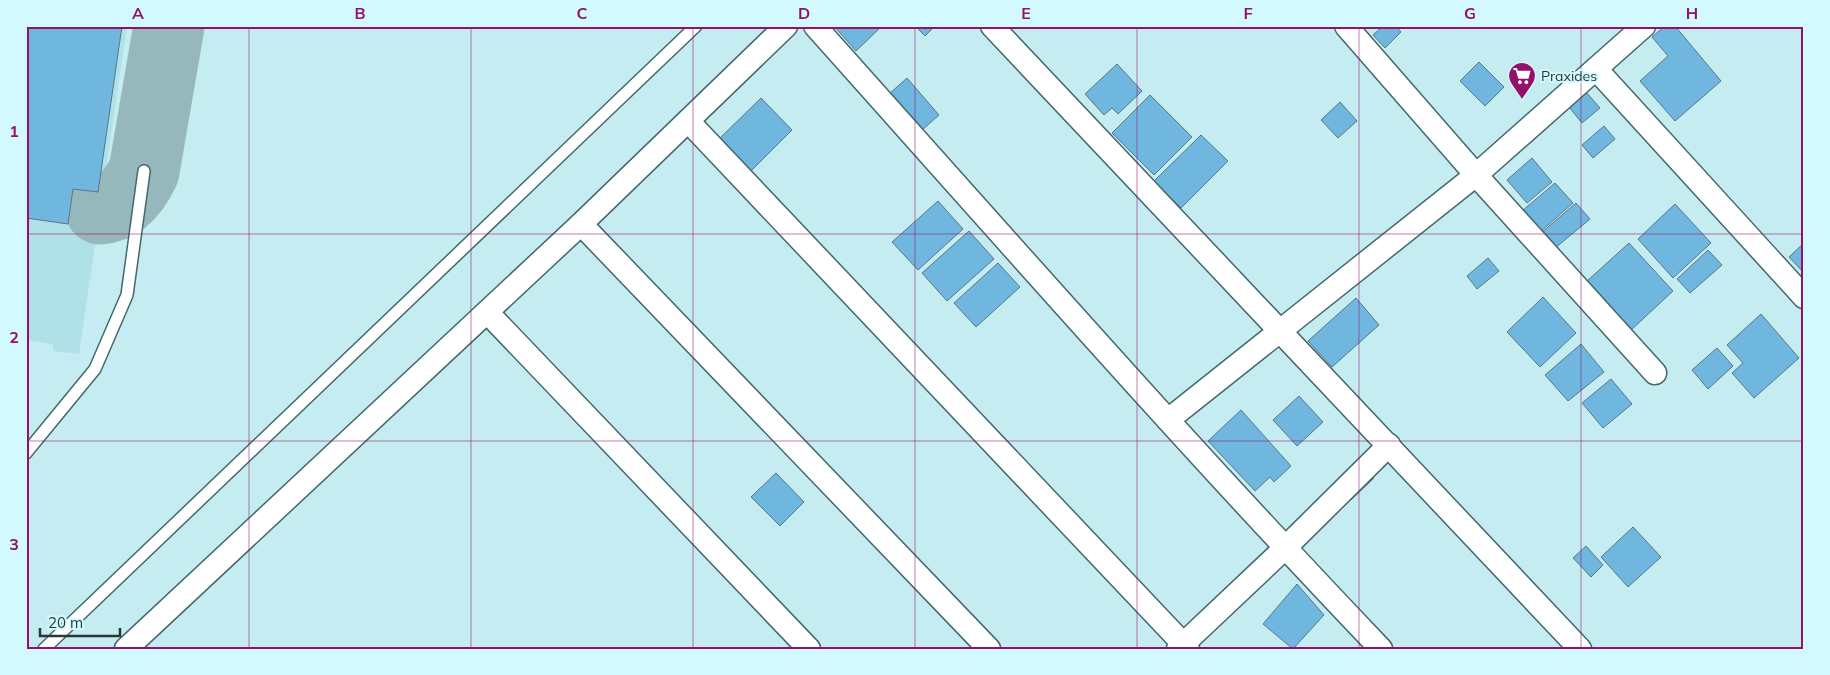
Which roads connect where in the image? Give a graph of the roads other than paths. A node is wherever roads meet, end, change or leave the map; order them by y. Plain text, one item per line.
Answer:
1 (696, 26) edge
2 (786, 26) edge
3 (815, 26) edge
4 (992, 26) edge
5 (1346, 26) edge
6 (1644, 26) edge
7 (1596, 69) junction
8 (688, 120) junction
9 (144, 171) dead end
10 (1476, 175) junction
11 (581, 224) junction
12 (1804, 297) edge
13 (487, 312) junction
14 (1280, 332) junction
15 (1655, 373) dead end
16 (1168, 420) junction
17 (1390, 445) junction
18 (26, 453) edge
19 (1285, 548) junction
20 (1183, 647) edge
21 (44, 649) edge
22 (126, 649) edge
23 (809, 649) edge
24 (988, 649) edge
25 (1381, 649) edge
26 (1580, 649) edge

1 - 21 lane
2 - 8 street
3 - 16 street
4 - 14 street
5 - 10 street
6 - 7 street
7 - 10 street
7 - 12 street
8 - 11 street
8 - 20 street
9 - 18 lane
10 - 14 street
10 - 15 street
11 - 13 street
11 - 24 street
13 - 22 street
13 - 23 street
14 - 16 street
14 - 17 street
16 - 19 street
17 - 19 street
17 - 26 street
19 - 20 street
19 - 25 street

